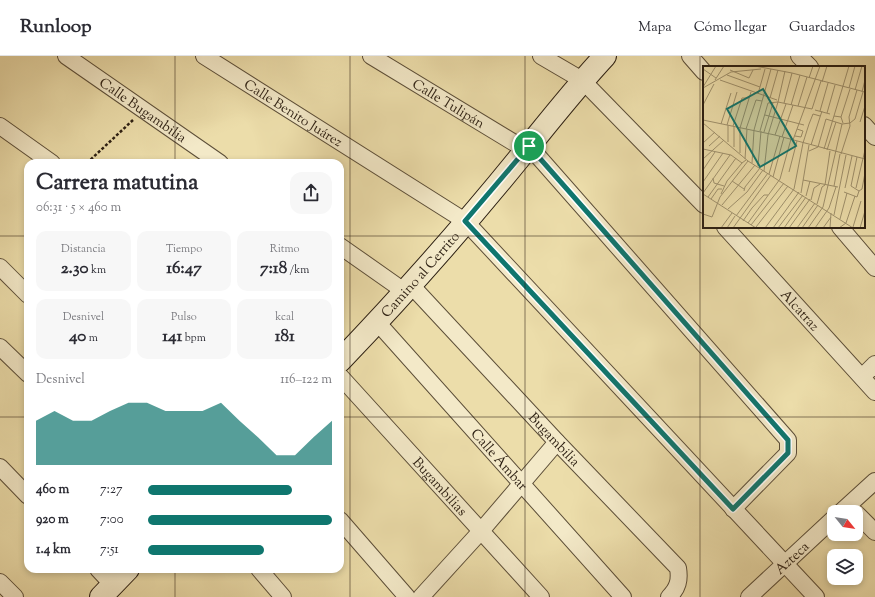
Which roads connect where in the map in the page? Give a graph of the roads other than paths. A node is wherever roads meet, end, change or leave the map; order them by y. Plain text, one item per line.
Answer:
1 (66, 56) edge
2 (204, 56) edge
3 (371, 56) edge
4 (541, 56) edge
5 (605, 56) edge
6 (690, 56) edge
7 (799, 56) edge
8 (809, 66) edge
9 (703, 71) edge
10 (582, 80) junction
11 (0, 126) edge
12 (865, 126) edge
13 (875, 137) edge
14 (527, 148) junction
15 (46, 159) edge
16 (214, 159) edge
17 (703, 204) edge
18 (465, 221) junction
19 (726, 228) edge
20 (841, 228) edge
21 (344, 248) edge
22 (0, 266) edge
23 (875, 268) edge
24 (407, 287) junction
25 (24, 292) edge
26 (377, 322) junction
27 (0, 347) edge
28 (344, 357) edge
29 (875, 364) edge
30 (24, 370) edge
31 (862, 377) junction
32 (344, 380) edge
33 (875, 392) edge
34 (557, 442) junction
35 (0, 467) edge
36 (875, 481) edge
37 (520, 484) junction
38 (24, 492) edge
39 (854, 505) edge
40 (733, 509) junction
41 (863, 521) edge
42 (827, 524) edge
43 (344, 525) edge
44 (481, 531) junction
45 (875, 532) edge
46 (784, 564) junction
47 (121, 573) edge
48 (262, 573) edge
49 (0, 582) edge
50 (104, 583) edge
51 (15, 597) edge
52 (283, 597) edge
53 (407, 597) edge
54 (421, 597) edge
55 (541, 597) edge
56 (623, 597) edge
57 (669, 597) edge
58 (749, 597) edge
59 (816, 597) edge

1 - 16 street, Calle Bugambilia
2 - 18 street, Calle Benito Juárez
3 - 14 street, Calle Tulipán
4 - 10 street
5 - 10 main road, Camino al Cerrito
6 - 9 street
7 - 8 street
10 - 14 main road, Camino al Cerrito
10 - 17 street
11 - 15 street
12 - 13 street
14 - 18 main road, Camino al Cerrito
14 - 40 street, Calle Tulipán
18 - 24 main road, Camino al Cerrito
18 - 40 street, Calle Benito Juárez
19 - 31 street, Alcatraz
20 - 23 street
21 - 24 street
22 - 25 street
24 - 26 main road, Camino al Cerrito
24 - 34 street, Bugambilia
26 - 28 main road, Camino al Cerrito
26 - 37 street, Calle Ámbar
27 - 30 street
29 - 31 street
31 - 33 street, Alcatraz
32 - 44 street, Bugambilias
34 - 37 street
34 - 57 street, Bugambilia
35 - 38 street
36 - 39 street
37 - 44 street
37 - 56 street, Calle Ámbar
40 - 46 street, Calle Benito Juárez
41 - 45 street
42 - 46 street, Azteca
43 - 53 street
44 - 54 street
44 - 55 street, Bugambilias
46 - 58 street, Azteca
46 - 59 street, Calle Benito Juárez
47 - 50 main road
48 - 52 street
49 - 51 street

